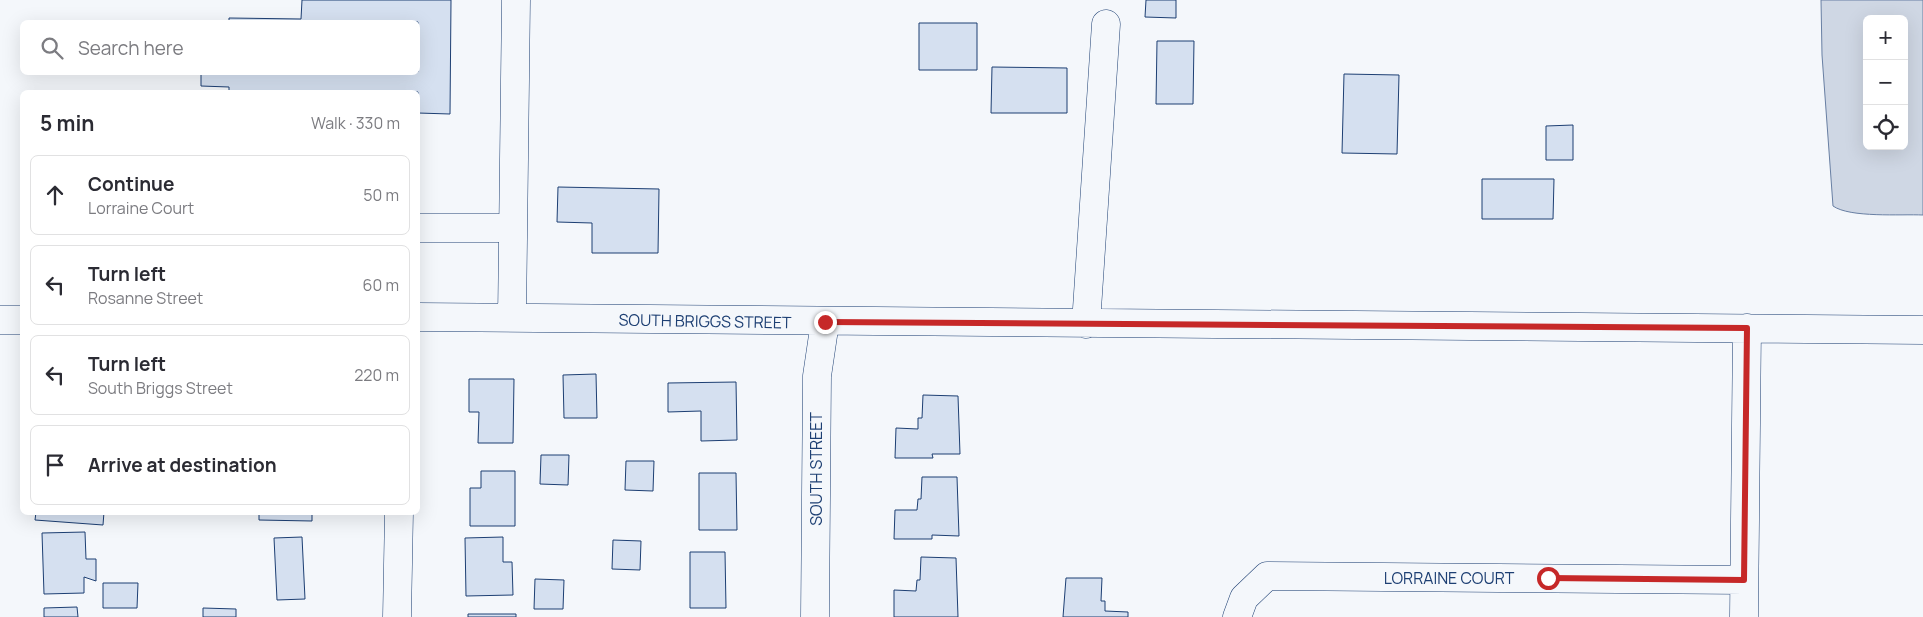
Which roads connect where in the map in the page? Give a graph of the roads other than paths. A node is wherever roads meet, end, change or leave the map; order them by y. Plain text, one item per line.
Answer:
1 (516, 0) edge
2 (1106, 24) dead end
3 (420, 228) edge
4 (513, 228) junction
5 (420, 317) edge
6 (512, 318) junction
7 (0, 320) edge
8 (20, 320) edge
9 (825, 322) junction
10 (1086, 324) junction
11 (1747, 328) junction
12 (1923, 330) edge
13 (398, 515) edge
14 (1744, 580) junction
15 (397, 617) edge
16 (815, 617) edge
17 (1237, 617) edge
18 (1744, 617) edge

1 - 4 street
2 - 10 street
3 - 4 street
4 - 6 street
5 - 6 street, SOUTH BRIGGS STREET
6 - 9 street, SOUTH BRIGGS STREET
7 - 8 street
9 - 10 street, SOUTH BRIGGS STREET
9 - 16 street, SOUTH STREET
10 - 11 street, SOUTH BRIGGS STREET
11 - 12 street, SOUTH BRIGGS STREET
11 - 14 street
13 - 15 street
14 - 17 street, LORRAINE COURT
14 - 18 street

